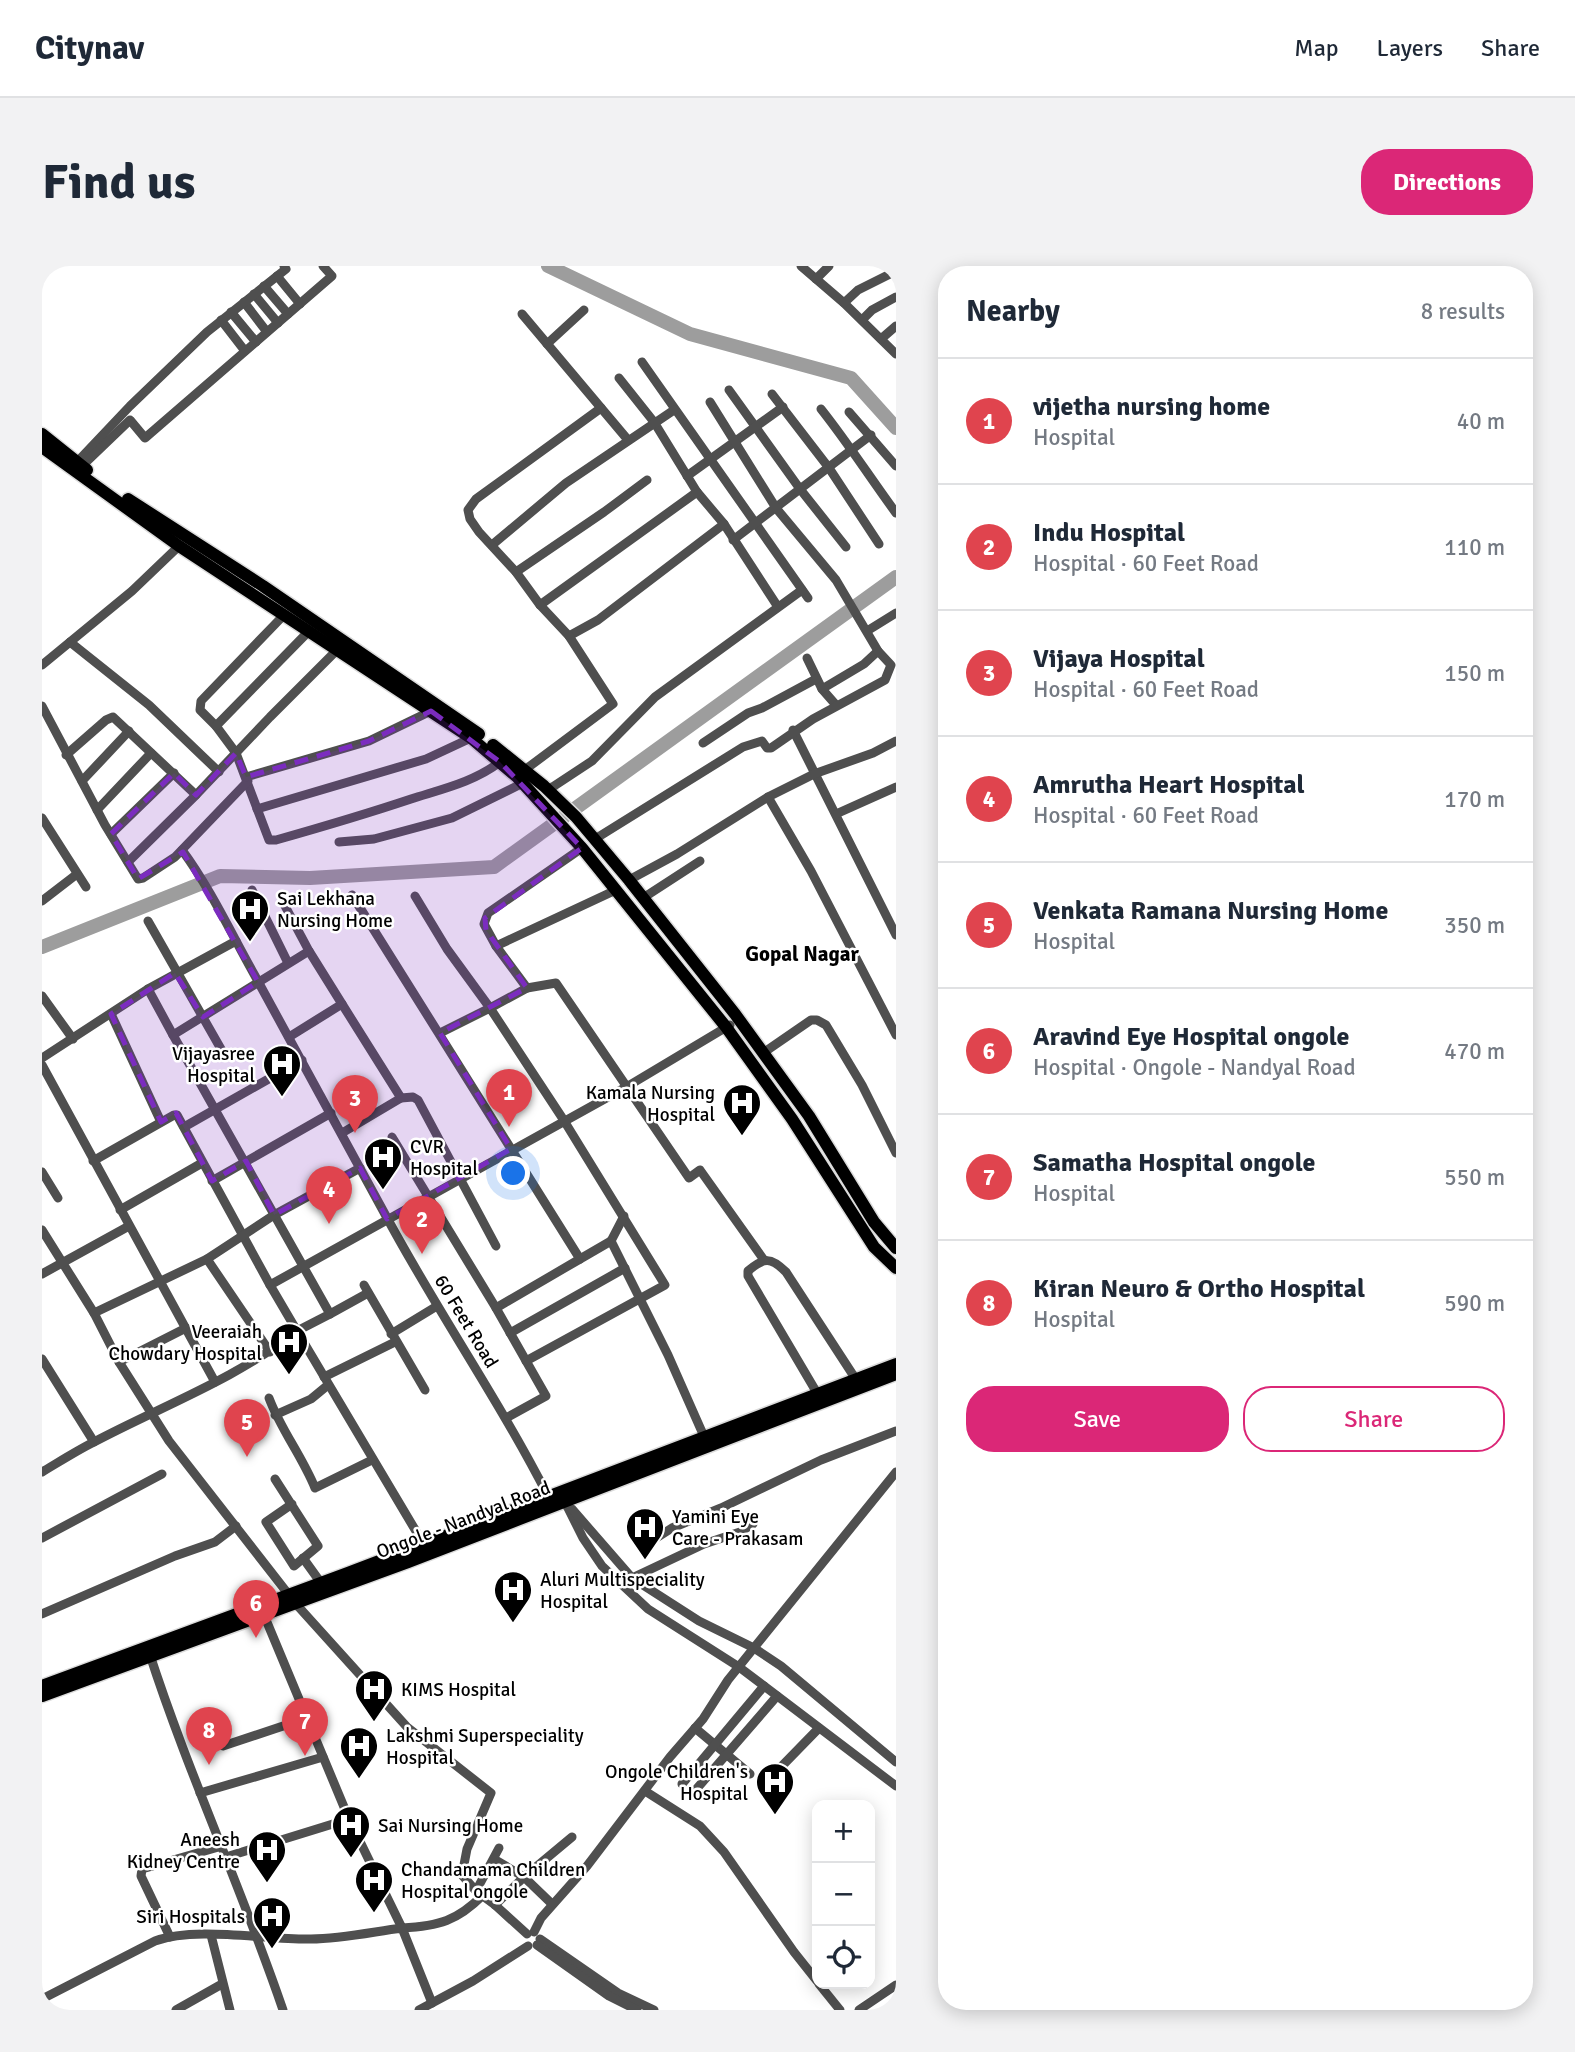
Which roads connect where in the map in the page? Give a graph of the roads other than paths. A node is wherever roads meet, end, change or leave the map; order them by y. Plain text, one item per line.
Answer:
1 (323, 266) edge
2 (801, 266) edge
3 (829, 266) edge
4 (286, 267) edge
5 (896, 271) edge
6 (277, 276) junction
7 (816, 279) junction
8 (264, 286) junction
9 (254, 294) junction
10 (896, 297) edge
11 (244, 302) junction
12 (844, 303) junction
13 (300, 304) junction
14 (584, 310) dead end
15 (231, 312) junction
16 (288, 314) junction
17 (522, 314) dead end
18 (221, 320) junction
19 (862, 320) junction
20 (278, 323) junction
21 (896, 326) edge
22 (267, 332) junction
23 (881, 339) junction
24 (256, 342) junction
25 (547, 344) junction
26 (245, 351) junction
27 (896, 354) edge
28 (642, 362) dead end
29 (619, 378) dead end
30 (729, 390) dead end
31 (772, 394) dead end
32 (710, 402) dead end
33 (783, 407) junction
34 (601, 408) junction
35 (821, 409) dead end
36 (674, 410) junction
37 (849, 412) dead end
38 (127, 416) junction
39 (654, 422) junction
40 (756, 427) junction
41 (42, 435) edge
42 (871, 435) junction
43 (628, 440) junction
44 (735, 440) junction
45 (42, 447) edge
46 (852, 448) junction
47 (712, 459) junction
48 (80, 464) junction
49 (896, 466) edge
50 (829, 468) junction
51 (687, 476) junction
52 (647, 480) dead end
53 (800, 489) junction
54 (697, 492) junction
55 (776, 508) junction
56 (896, 513) edge
57 (756, 523) junction
58 (724, 524) junction
59 (733, 540) junction
60 (879, 544) dead end
61 (179, 545) junction
62 (492, 545) junction
63 (846, 547) dead end
64 (516, 572) junction
65 (540, 606) junction
66 (778, 607) junction
67 (896, 613) edge
68 (283, 616) junction
69 (309, 631) junction
70 (867, 631) junction
71 (569, 636) junction
72 (70, 642) junction
73 (337, 650) junction
74 (878, 651) junction
75 (807, 659) dead end
76 (893, 664) edge
77 (42, 665) edge
78 (816, 679) junction
79 (822, 689) junction
80 (836, 705) junction
81 (42, 706) edge
82 (431, 711) junction
83 (216, 726) junction
84 (793, 730) junction
85 (129, 731) junction
86 (471, 738) junction
87 (896, 741) edge
88 (704, 743) dead end
89 (151, 753) junction
90 (236, 753) junction
91 (66, 755) junction
92 (500, 762) junction
93 (219, 772) junction
94 (174, 773) junction
95 (814, 774) junction
96 (521, 777) junction
97 (247, 779) junction
98 (82, 781) junction
99 (896, 787) edge
100 (542, 790) junction
101 (197, 795) junction
102 (768, 797) junction
103 (257, 809) junction
104 (97, 810) junction
105 (836, 814) junction
106 (42, 818) edge
107 (111, 834) junction
108 (595, 839) junction
109 (340, 842) dead end
110 (582, 848) junction
111 (182, 850) junction
112 (700, 861) dead end
113 (128, 862) junction
114 (78, 874) junction
115 (629, 880) junction
116 (86, 887) dead end
117 (252, 890) dead end
118 (616, 890) junction
119 (352, 895) dead end
120 (415, 896) dead end
121 (643, 898) junction
122 (42, 901) edge
123 (285, 906) dead end
124 (148, 921) dead end
125 (896, 935) edge
126 (236, 942) junction
127 (496, 946) junction
128 (309, 951) junction
129 (289, 963) junction
130 (175, 973) junction
131 (258, 982) junction
132 (527, 988) junction
133 (148, 989) junction
134 (42, 996) edge
135 (342, 1004) junction
136 (490, 1008) junction
137 (111, 1014) junction
138 (203, 1017) junction
139 (740, 1021) junction
140 (726, 1027) junction
141 (440, 1033) junction
142 (173, 1035) junction
143 (896, 1035) edge
144 (289, 1037) junction
145 (73, 1039) junction
146 (763, 1053) junction
147 (225, 1056) dead end
148 (42, 1058) edge
149 (302, 1060) junction
150 (42, 1065) edge
151 (628, 1086) junction
152 (401, 1098) junction
153 (217, 1109) junction
154 (331, 1113) junction
155 (563, 1119) junction
156 (162, 1122) junction
157 (184, 1127) junction
158 (342, 1133) junction
159 (392, 1137) dead end
160 (511, 1149) junction
161 (896, 1153) edge
162 (93, 1161) junction
163 (246, 1161) junction
164 (202, 1163) junction
165 (360, 1168) junction
166 (42, 1172) edge
167 (461, 1177) junction
168 (212, 1181) junction
169 (428, 1196) junction
170 (58, 1198) dead end
171 (120, 1210) junction
172 (275, 1215) junction
173 (624, 1216) junction
174 (387, 1219) junction
175 (129, 1226) junction
176 (42, 1230) edge
177 (243, 1235) junction
178 (890, 1235) edge
179 (611, 1241) junction
180 (496, 1246) dead end
181 (896, 1248) edge
182 (207, 1259) junction
183 (580, 1259) junction
184 (764, 1260) junction
185 (63, 1263) junction
186 (302, 1267) junction
187 (625, 1268) junction
188 (896, 1268) edge
189 (42, 1274) edge
190 (161, 1280) junction
191 (271, 1285) junction
192 (642, 1299) junction
193 (437, 1306) junction
194 (496, 1308) junction
195 (94, 1313) junction
196 (330, 1314) junction
197 (186, 1328) junction
198 (297, 1331) junction
199 (510, 1333) junction
200 (393, 1338) junction
201 (270, 1352) junction
202 (42, 1359) edge
203 (526, 1361) junction
204 (119, 1362) junction
205 (896, 1364) edge
206 (896, 1374) edge
207 (855, 1378) junction
208 (326, 1381) junction
209 (215, 1382) junction
210 (425, 1390) dead end
211 (817, 1394) junction
212 (268, 1398) dead end
213 (151, 1415) junction
214 (275, 1415) junction
215 (506, 1418) junction
216 (896, 1432) edge
217 (705, 1441) junction
218 (94, 1442) junction
219 (372, 1460) junction
220 (42, 1472) edge
221 (896, 1472) edge
222 (162, 1474) dead end
223 (275, 1479) dead end
224 (556, 1498) junction
225 (292, 1504) junction
226 (753, 1524) dead end
227 (236, 1526) junction
228 (42, 1538) edge
229 (423, 1543) junction
230 (642, 1547) dead end
231 (303, 1558) junction
232 (350, 1578) junction
233 (632, 1578) junction
234 (321, 1583) junction
235 (292, 1599) junction
236 (42, 1614) edge
237 (264, 1615) junction
238 (754, 1648) junction
239 (149, 1652) junction
240 (739, 1667) junction
241 (764, 1686) junction
242 (43, 1689) edge
243 (777, 1696) junction
244 (307, 1718) junction
245 (695, 1728) junction
246 (819, 1728) junction
247 (715, 1744) junction
248 (223, 1746) dead end
249 (726, 1754) junction
250 (323, 1757) junction
251 (896, 1762) edge
252 (779, 1769) dead end
253 (750, 1774) dead end
254 (682, 1784) dead end
255 (895, 1784) edge
256 (645, 1791) junction
257 (200, 1793) junction
258 (692, 1793) dead end
259 (349, 1819) junction
260 (572, 1837) dead end
261 (222, 1846) junction
262 (499, 1848) dead end
263 (226, 1857) junction
264 (494, 1859) junction
265 (524, 1877) junction
266 (480, 1893) junction
267 (552, 1904) junction
268 (495, 1905) junction
269 (402, 1928) junction
270 (211, 1935) junction
271 (258, 1936) junction
272 (170, 1937) junction
273 (533, 1939) junction
274 (812, 1975) edge
275 (222, 1984) junction
276 (896, 1986) edge
277 (823, 1989) edge
278 (42, 1999) edge
279 (432, 2003) junction
280 (176, 2010) edge
281 (230, 2010) edge
282 (283, 2010) edge
283 (418, 2010) edge
284 (637, 2010) edge
285 (654, 2010) edge
286 (840, 2010) edge
287 (859, 2010) edge

1 - 13 street
2 - 7 street
3 - 7 street
4 - 6 street
5 - 12 street
6 - 8 street
6 - 13 street
7 - 12 street
8 - 9 street
8 - 16 street
9 - 11 street
9 - 20 street
10 - 19 street
11 - 15 street
11 - 22 street
12 - 19 street
13 - 16 street
14 - 25 street
15 - 18 street
15 - 24 street
16 - 20 street
17 - 25 street
18 - 26 street
18 - 38 street
19 - 23 street
20 - 22 street
21 - 23 street
22 - 24 street
23 - 27 street
24 - 26 street
25 - 34 street
26 - 38 street
28 - 36 street
29 - 39 street
30 - 40 street
31 - 33 street
32 - 44 street
33 - 40 street
33 - 50 street
34 - 43 street
34 - 62 street
35 - 46 street
36 - 39 street
36 - 47 street
37 - 42 street
38 - 48 street
39 - 43 street
39 - 51 street
40 - 44 street
40 - 53 street
41 - 48 main road
42 - 46 street
42 - 49 street
43 - 62 street
44 - 47 street
44 - 55 street
45 - 61 main road
46 - 50 street
46 - 56 street
47 - 51 street
47 - 57 street
48 - 96 main road
50 - 53 street
50 - 60 street
51 - 54 street
52 - 64 street
53 - 55 street
53 - 63 street
54 - 58 street
54 - 65 street
55 - 57 street
55 - 70 street
57 - 59 street
57 - 66 street
58 - 59 street
58 - 71 street
59 - 66 street
61 - 68 main road
61 - 72 street
62 - 64 street
64 - 65 street
65 - 71 street
66 - 100 street
67 - 70 street
68 - 69 main road
68 - 83 street
69 - 73 main road
69 - 83 street
70 - 74 street
71 - 96 street
72 - 77 street
72 - 93 street
73 - 82 main road
73 - 90 street
74 - 76 street
74 - 79 street
75 - 78 street
76 - 80 street
78 - 79 street
78 - 88 street
79 - 80 street
80 - 84 street
81 - 91 street
82 - 86 main road
82 - 97 street
83 - 90 street
84 - 95 street
84 - 108 street
85 - 89 street
85 - 91 street
85 - 98 street
86 - 92 main road
86 - 103 street
87 - 95 street
89 - 94 street
89 - 104 street
90 - 93 street
90 - 97 street
91 - 98 street
92 - 96 main road
92 - 103 street
93 - 101 street
94 - 101 street
94 - 107 street
95 - 102 street
95 - 105 street
96 - 100 main road
96 - 109 street
97 - 103 street
97 - 111 street
98 - 104 street
99 - 105 street
100 - 108 main road
100 - 110 main road
101 - 113 street
102 - 115 street
102 - 143 street
104 - 107 street
105 - 125 street
106 - 114 street
107 - 113 street
108 - 115 main road
110 - 118 main road
110 - 127 street
111 - 113 street
111 - 126 street, 60 Feet Road
112 - 121 street
114 - 116 street
114 - 122 street
115 - 121 main road
117 - 129 street
118 - 127 street
118 - 140 main road
119 - 141 street
120 - 136 street
121 - 139 main road
123 - 128 street
124 - 130 street
126 - 130 street
126 - 131 street, 60 Feet Road
127 - 132 street
128 - 129 street
128 - 135 street
129 - 131 street
130 - 133 street
130 - 138 street
131 - 138 street
131 - 144 street, 60 Feet Road
132 - 136 street
132 - 151 street
133 - 137 street
133 - 142 street
134 - 145 street
135 - 144 street
135 - 152 street
136 - 141 street
136 - 155 street
137 - 145 street
137 - 156 street
138 - 142 street
138 - 147 street
139 - 140 street
139 - 146 main road
140 - 151 street
140 - 188 main road
141 - 160 street
142 - 153 street
144 - 149 street, 60 Feet Road
145 - 148 street
146 - 161 street
146 - 178 main road
149 - 153 street
149 - 154 street, 60 Feet Road
150 - 162 street
151 - 155 street
151 - 184 street
152 - 158 street
152 - 167 street
153 - 157 street
153 - 163 street
154 - 158 street, 60 Feet Road
154 - 163 street
155 - 160 street
155 - 173 street
156 - 157 street
156 - 162 street
157 - 164 street
158 - 165 street, 60 Feet Road
159 - 169 street
160 - 167 street
160 - 183 street
162 - 171 street
163 - 168 street
163 - 172 street
164 - 168 street
164 - 171 street
165 - 172 street
165 - 174 street, 60 Feet Road
166 - 170 street
167 - 169 street
167 - 180 street
168 - 177 street
169 - 174 street
169 - 194 street
171 - 175 street
172 - 177 street
172 - 186 street
173 - 179 street
173 - 192 street
174 - 186 street
174 - 193 street, 60 Feet Road
175 - 185 street
175 - 190 street
176 - 185 street
177 - 182 street
177 - 191 street
178 - 181 main road
179 - 183 street
179 - 187 street
182 - 190 street
182 - 201 street
183 - 194 street
184 - 207 street
184 - 211 street
185 - 189 street
185 - 195 street
186 - 191 street
186 - 196 street
187 - 192 street
187 - 199 street
190 - 195 street
190 - 197 street
191 - 198 street
192 - 203 street
192 - 217 street
193 - 200 street
193 - 215 street, 60 Feet Road
194 - 199 street
195 - 204 street
196 - 198 street
196 - 200 street
197 - 204 street
197 - 209 street
198 - 201 street
198 - 208 street
199 - 203 street
200 - 208 street
200 - 210 street
201 - 209 street
202 - 218 street
203 - 215 street
204 - 213 street
205 - 207 main road, Ongole - Nandyal Road
206 - 217 main road, Ongole - Nandyal Road
207 - 211 main road, Ongole - Nandyal Road
208 - 214 street
208 - 219 street
209 - 213 street
211 - 217 main road, Ongole - Nandyal Road
212 - 214 street
213 - 218 street
213 - 227 street
214 - 219 street
215 - 224 street, 60 Feet Road
216 - 230 street
217 - 224 main road, Ongole - Nandyal Road
218 - 220 street
219 - 229 street
221 - 238 street
222 - 228 street
223 - 225 street
224 - 229 main road, Ongole - Nandyal Road
224 - 232 main road, Ongole - Nandyal Road
224 - 233 street
224 - 240 street
225 - 231 street
225 - 231 street
226 - 233 street
227 - 235 street
227 - 236 street
229 - 232 main road, Ongole - Nandyal Road
231 - 234 street
232 - 234 main road, Ongole - Nandyal Road
232 - 235 main road, Ongole - Nandyal Road
233 - 238 street
234 - 235 main road, Ongole - Nandyal Road
235 - 237 main road, Ongole - Nandyal Road
235 - 239 main road, Ongole - Nandyal Road
235 - 266 street
237 - 239 main road, Ongole - Nandyal Road
237 - 244 street
238 - 240 street
238 - 251 street
239 - 242 main road, Ongole - Nandyal Road
239 - 257 street
240 - 241 street
240 - 245 street
241 - 243 street
241 - 247 street
243 - 246 street
243 - 249 street
244 - 248 street
244 - 250 street
245 - 247 street
245 - 256 street
246 - 252 street
246 - 255 street
247 - 249 street
247 - 254 street
249 - 253 street
249 - 258 street
250 - 257 street
250 - 259 street
256 - 267 street
256 - 274 street
257 - 261 street
259 - 263 street
259 - 269 street
260 - 265 street
261 - 263 street
261 - 272 street
262 - 264 street
263 - 271 street
264 - 265 street
264 - 266 street
265 - 267 street
265 - 268 street
266 - 268 street
266 - 269 street
267 - 273 street
268 - 273 street
269 - 271 street
269 - 279 street
270 - 271 street
270 - 272 street
270 - 275 street
271 - 282 street
272 - 278 street
273 - 279 street
273 - 284 street
273 - 285 street
275 - 280 street
275 - 281 street
276 - 287 street
277 - 286 street
279 - 283 street

